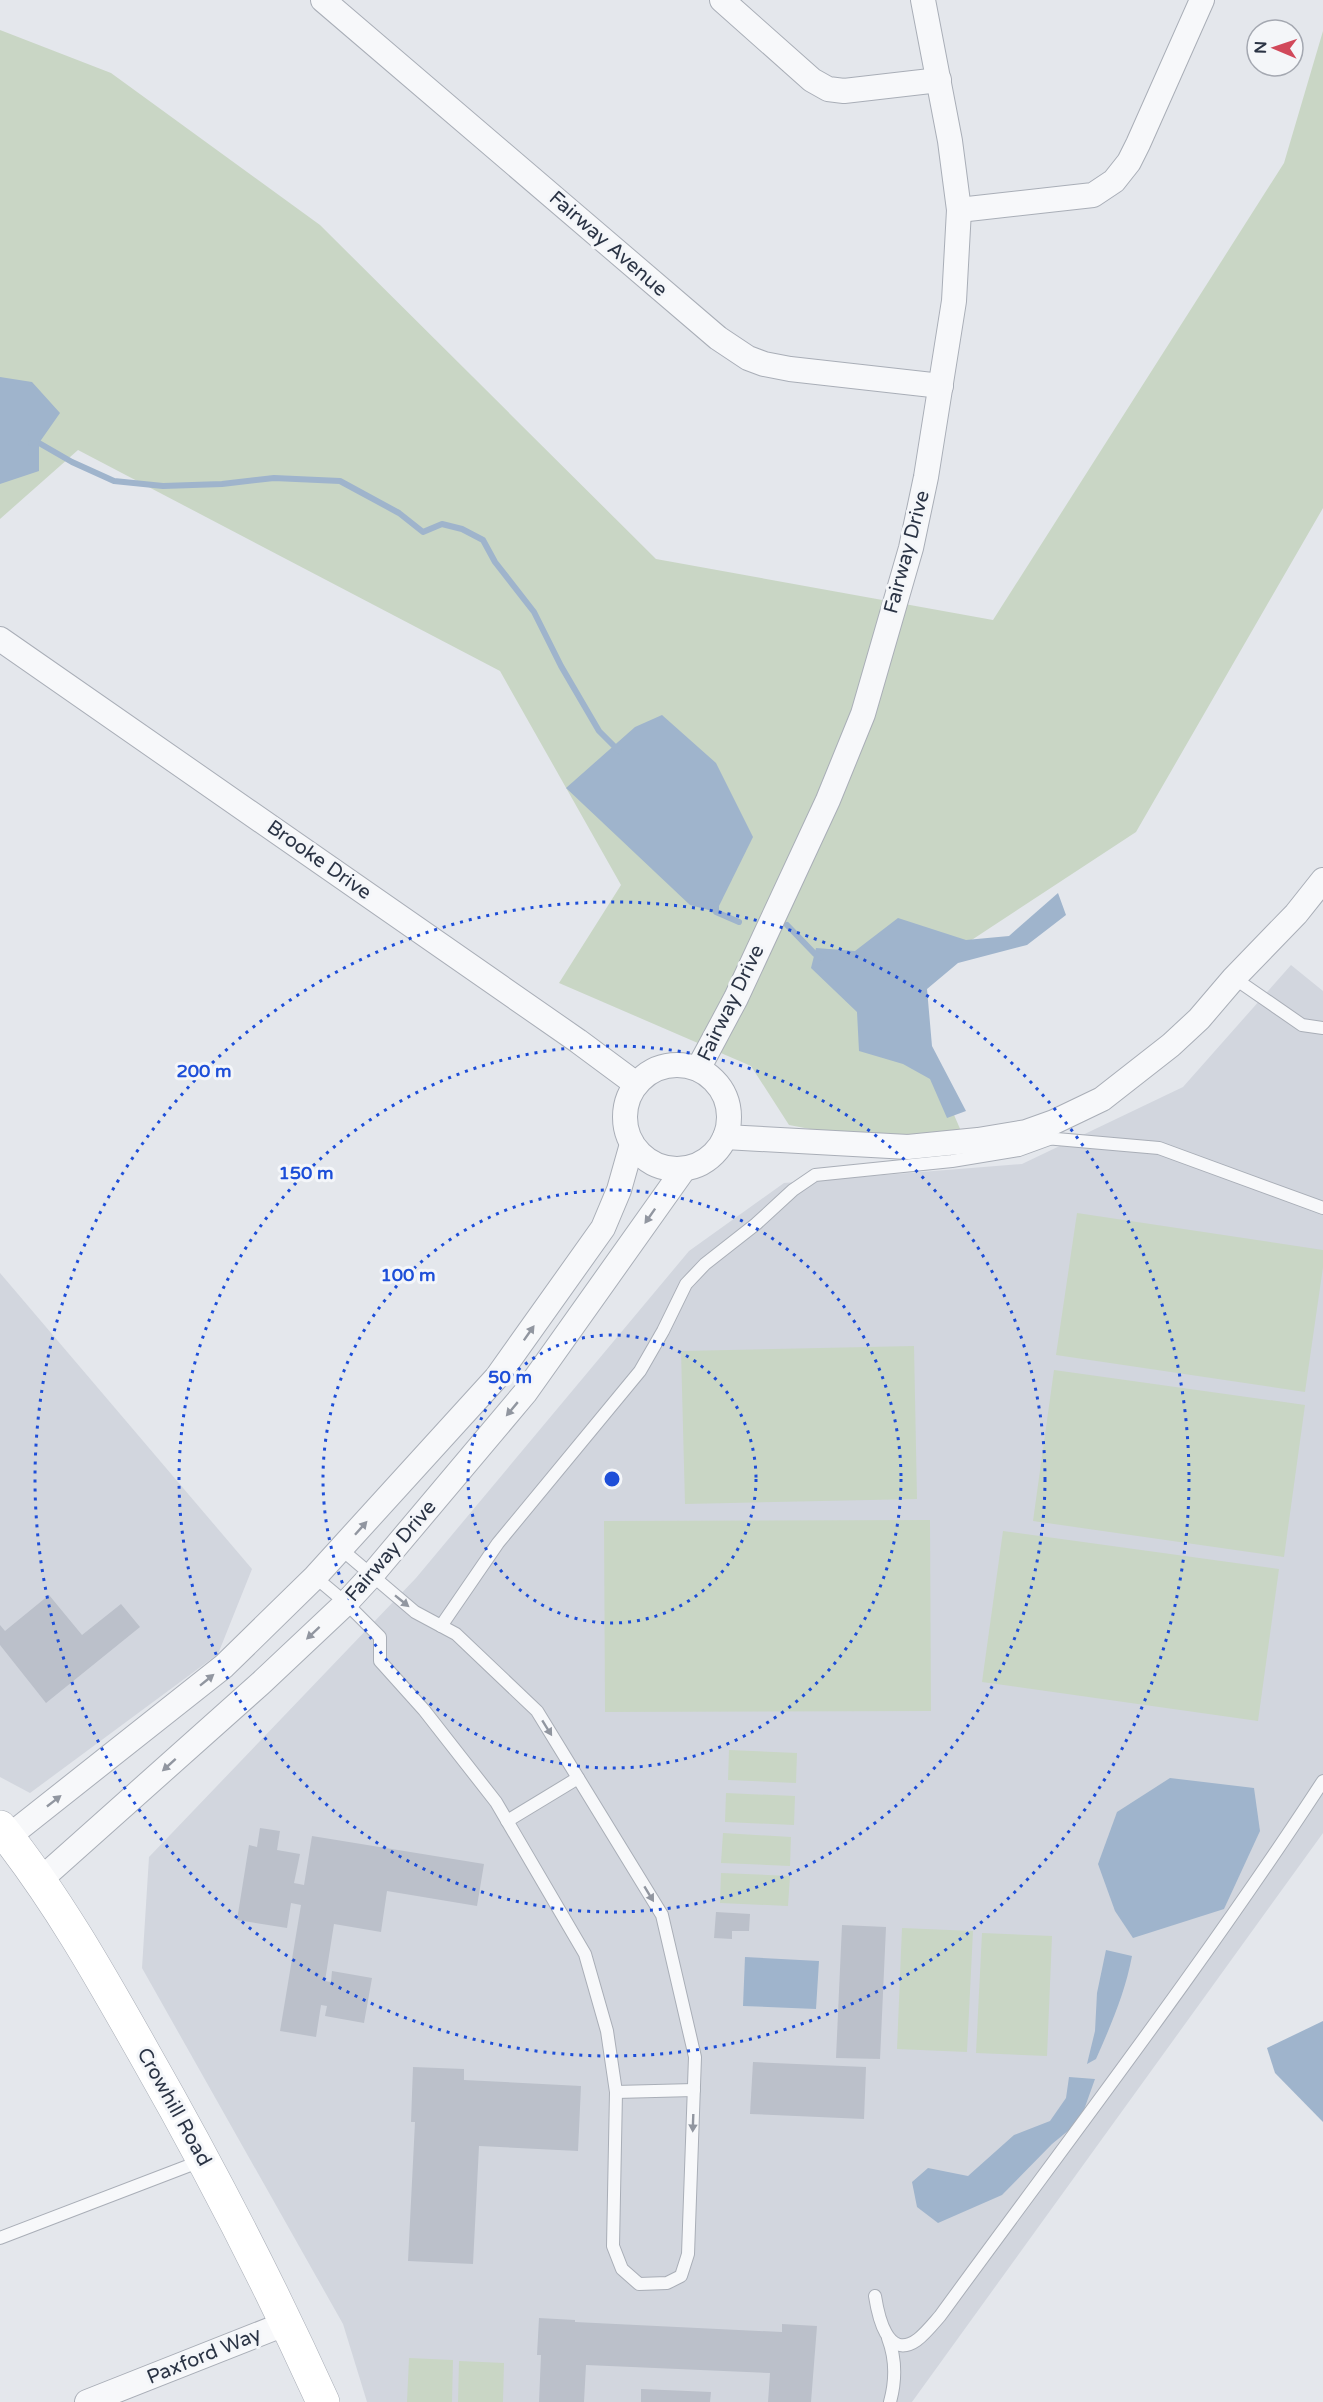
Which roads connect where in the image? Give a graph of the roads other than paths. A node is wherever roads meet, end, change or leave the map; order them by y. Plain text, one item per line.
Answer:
1 (323, 0) edge
2 (722, 0) edge
3 (922, 0) edge
4 (1202, 0) edge
5 (939, 80) junction
6 (959, 210) junction
7 (941, 386) junction
8 (0, 639) edge
9 (1323, 880) edge
10 (1234, 978) junction
11 (1323, 1028) edge
12 (698, 1069) junction
13 (636, 1084) junction
14 (1008, 1135) junction
15 (725, 1137) junction
16 (1052, 1138) junction
17 (632, 1143) junction
18 (684, 1169) junction
19 (1323, 1208) edge
20 (341, 1549) junction
21 (371, 1576) junction
22 (315, 1577) junction
23 (346, 1603) junction
24 (441, 1626) junction
25 (578, 1778) junction
26 (1323, 1781) edge
27 (507, 1821) junction
28 (4, 1832) edge
29 (39, 1881) junction
30 (694, 2090) junction
31 (616, 2092) junction
32 (204, 2159) junction
33 (0, 2238) edge
34 (875, 2296) dead end
35 (287, 2323) junction
36 (888, 2338) junction
37 (87, 2402) edge
38 (323, 2402) edge
39 (890, 2402) edge

1 - 7 street, Fairway Avenue
2 - 5 street
3 - 5 street, Fairway Drive
4 - 6 street
5 - 6 street, Fairway Drive
6 - 7 street, Fairway Drive
7 - 12 street, Fairway Drive
8 - 13 street, Brooke Drive
9 - 10 street
10 - 11 lane
10 - 14 street
12 - 13 street
12 - 15 street
13 - 17 street
14 - 15 street
14 - 16 lane
15 - 18 street
16 - 19 lane
16 - 24 lane
17 - 18 street
20 -> 17 street, Fairway Drive
18 -> 21 street, Fairway Drive
20 - 21 lane
20 - 22 street, Fairway Drive
21 - 23 street, Fairway Drive
21 -> 24 lane
22 - 23 lane
28 -> 22 street, Fairway Drive
23 - 27 lane
23 -> 29 street, Fairway Drive
24 -> 25 lane
25 - 27 lane
25 -> 30 lane
26 - 36 lane
27 - 31 lane
28 - 29 street, Crowhill Road
29 - 32 street, Crowhill Road
30 - 31 lane
30 -> 31 lane
32 - 33 lane
32 - 35 street, Crowhill Road
34 - 36 lane
35 - 37 street, Paxford Way
35 - 38 street, Crowhill Road
36 - 39 lane

